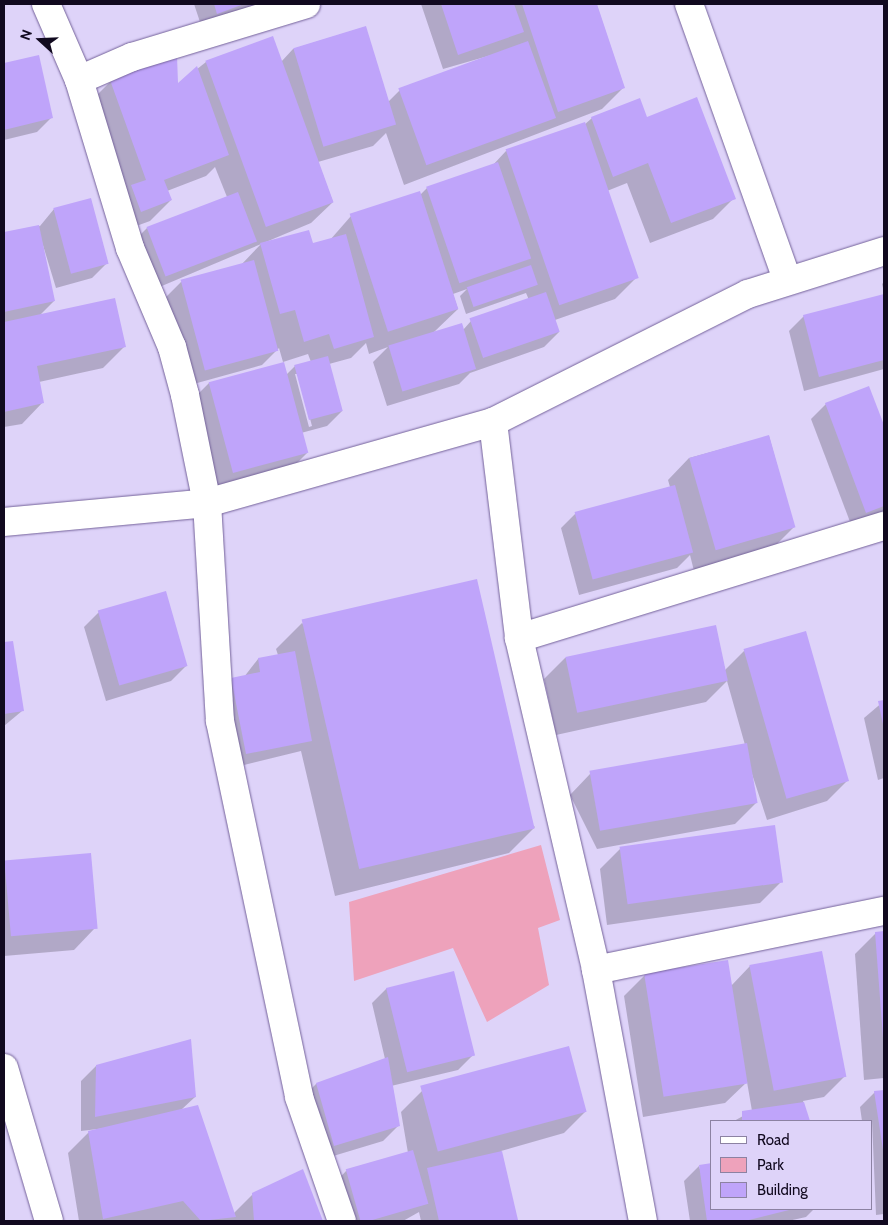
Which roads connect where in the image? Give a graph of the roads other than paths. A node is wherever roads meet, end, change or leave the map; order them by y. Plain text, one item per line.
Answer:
1 (46, 4) edge
2 (306, 4) edge
3 (689, 4) edge
4 (79, 80) junction
5 (884, 251) edge
6 (787, 279) junction
7 (493, 422) junction
8 (207, 503) junction
9 (4, 522) edge
10 (884, 526) edge
11 (519, 638) junction
12 (884, 911) edge
13 (596, 970) junction
14 (4, 1068) edge
15 (49, 1221) edge
16 (342, 1221) edge
17 (643, 1221) edge

1 - 4 street
2 - 4 street
3 - 6 street
4 - 8 street
5 - 6 street
6 - 7 street
7 - 8 street
7 - 11 street
8 - 9 street
8 - 16 street
10 - 11 street
11 - 13 street
12 - 13 street
13 - 17 street
14 - 15 street

